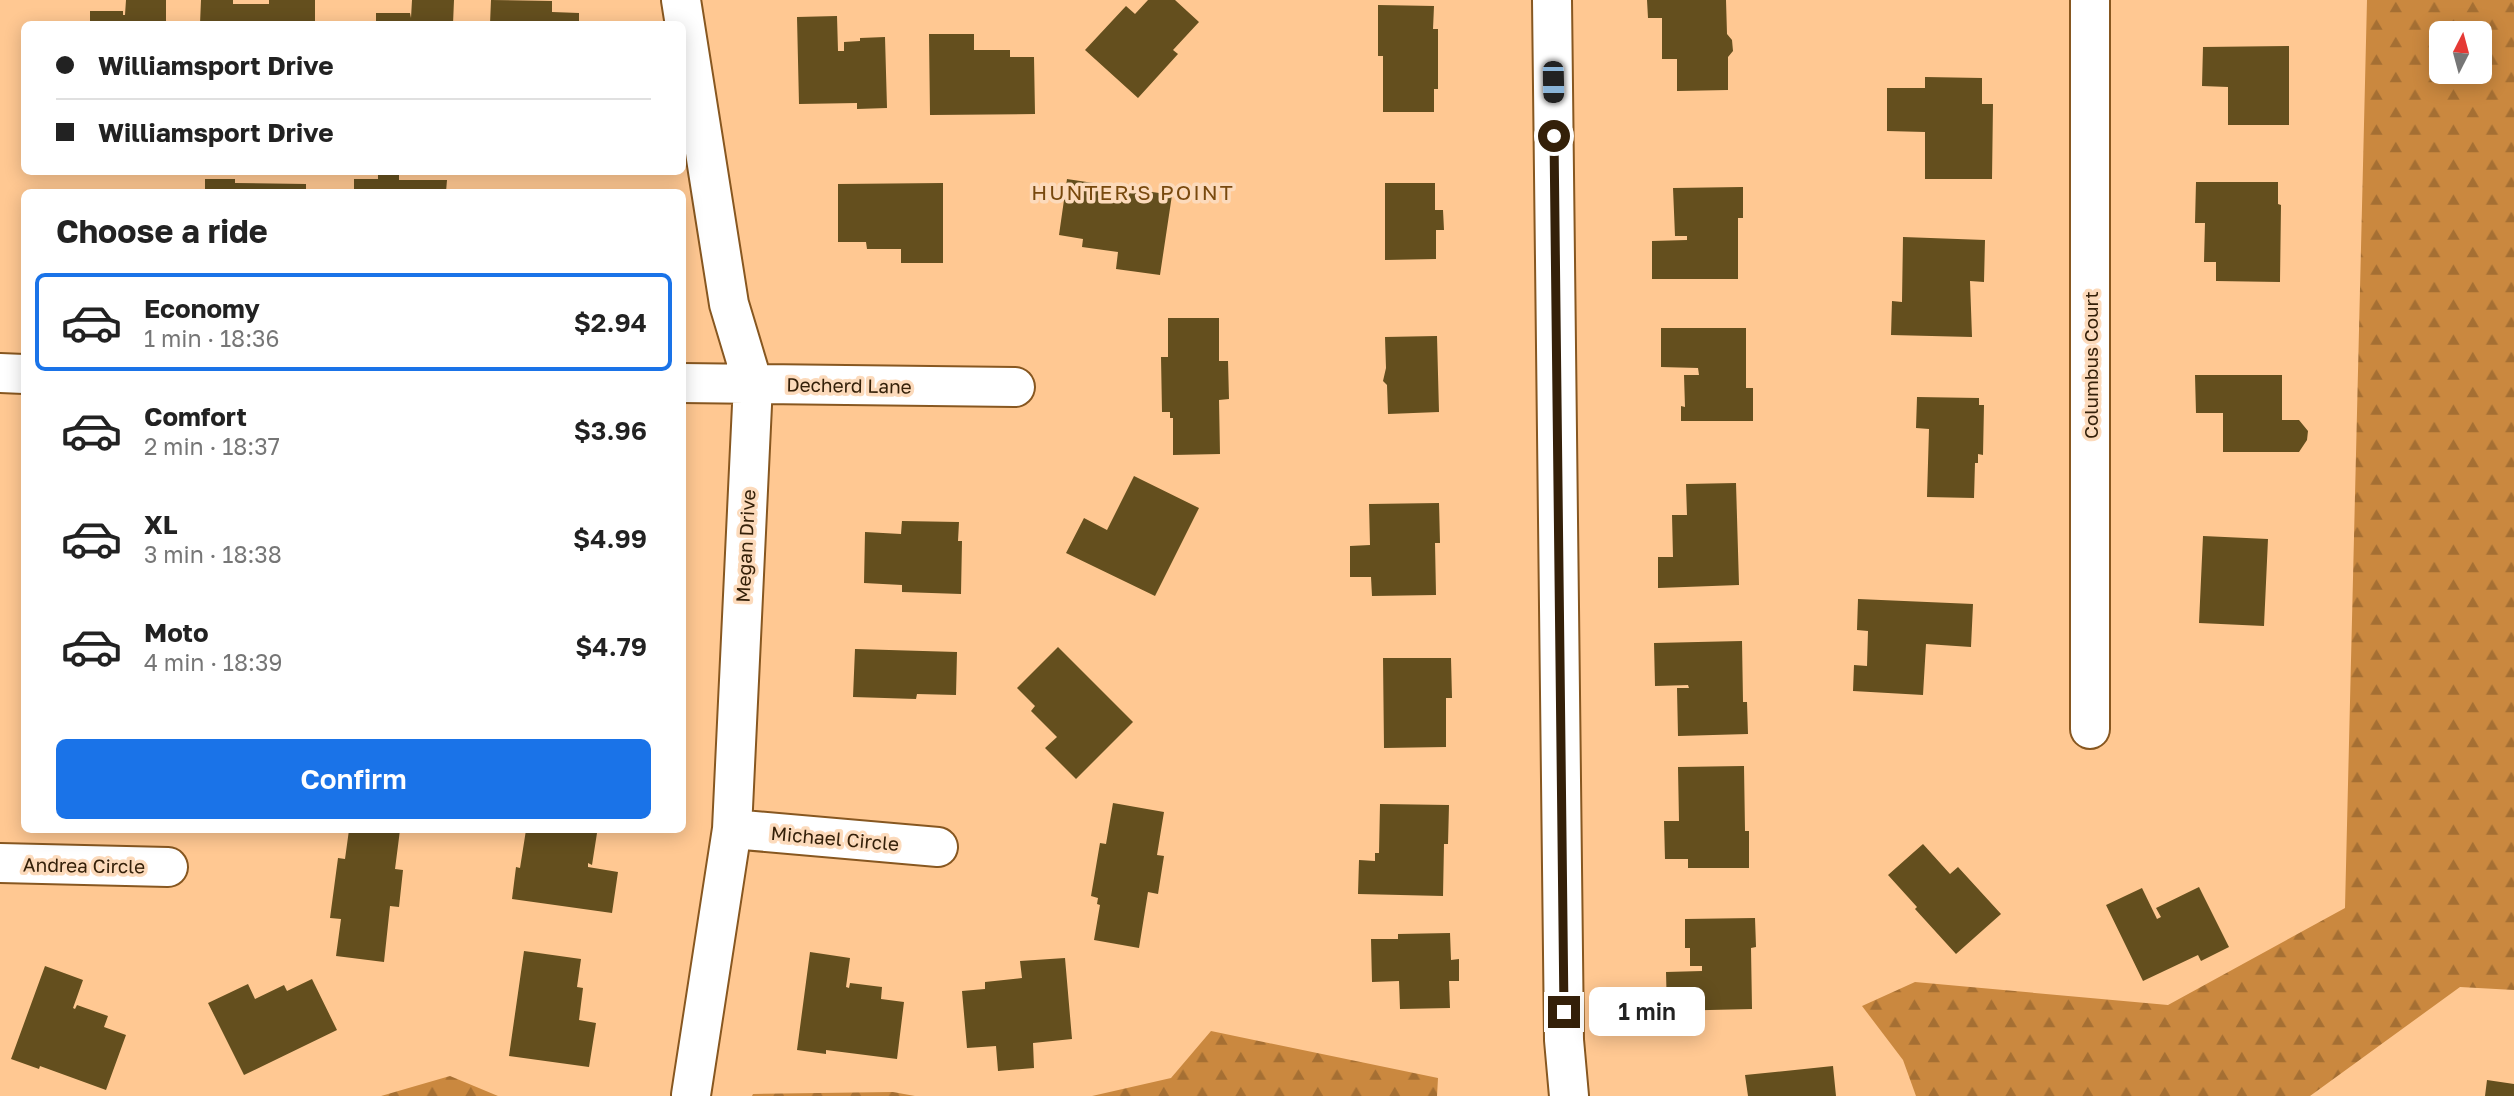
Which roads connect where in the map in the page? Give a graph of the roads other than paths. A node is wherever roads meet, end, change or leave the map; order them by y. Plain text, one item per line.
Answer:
1 (681, 0) edge
2 (1552, 0) edge
3 (2090, 0) edge
4 (684, 21) edge
5 (686, 32) edge
6 (0, 373) edge
7 (21, 374) edge
8 (686, 383) edge
9 (753, 384) junction
10 (1015, 387) dead end
11 (2090, 729) dead end
12 (732, 829) junction
13 (938, 847) dead end
14 (0, 863) edge
15 (168, 867) dead end
16 (691, 1095) edge
17 (1569, 1096) edge

1 - 4 street, Megan Drive
2 - 17 street
3 - 11 street, Columbus Court
5 - 9 street, Megan Drive
6 - 7 street
8 - 9 street, Decherd Lane
9 - 10 street, Decherd Lane
9 - 12 street, Megan Drive
12 - 13 street, Michael Circle
12 - 16 street, Megan Drive
14 - 15 street, Andrea Circle

